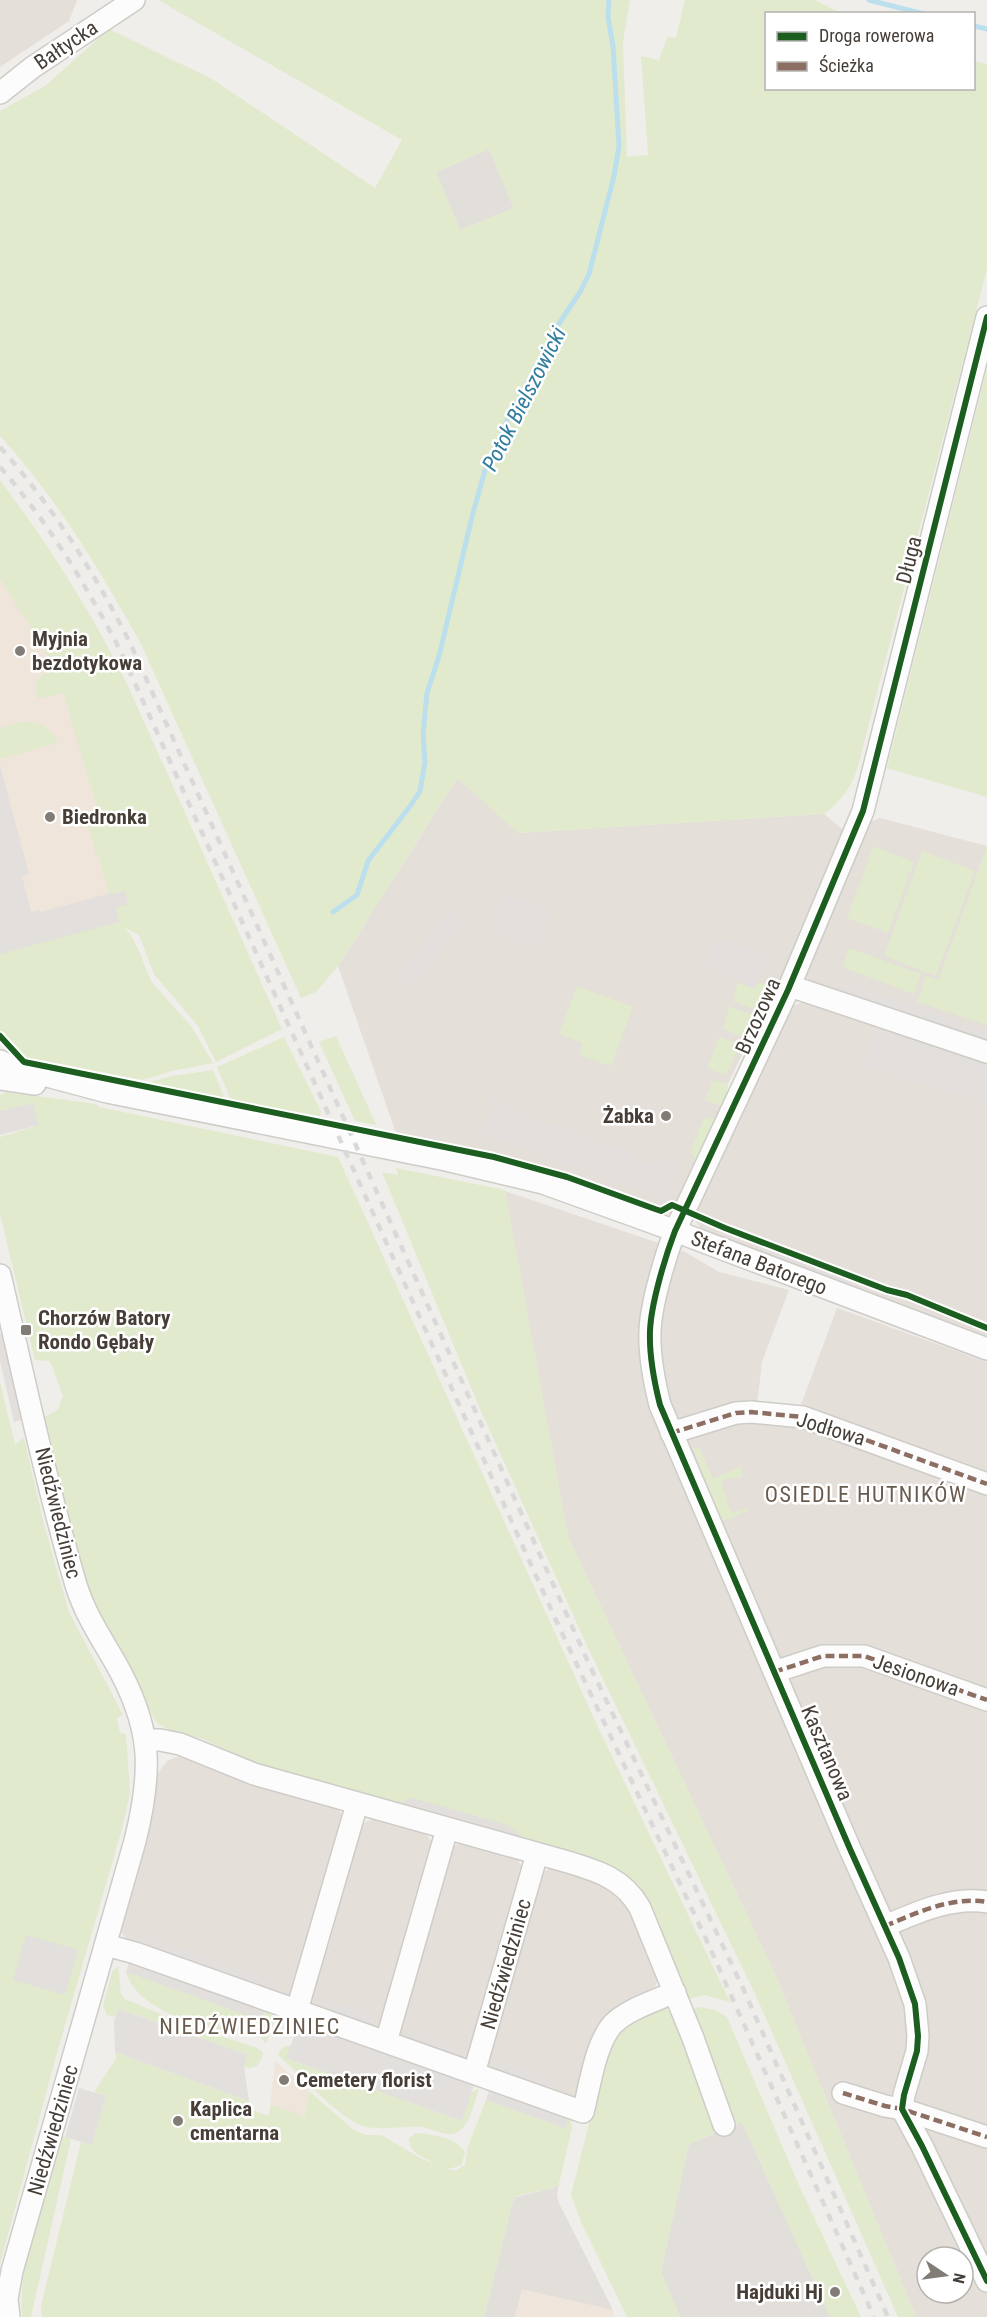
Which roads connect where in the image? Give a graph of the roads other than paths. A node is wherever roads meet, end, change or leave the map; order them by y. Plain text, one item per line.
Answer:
1 (134, 0) edge
2 (0, 93) edge
3 (987, 317) edge
4 (863, 811) joint
5 (790, 986) junction
6 (987, 1052) edge
7 (0, 1061) edge
8 (0, 1079) edge
9 (107, 1092) junction
10 (675, 1231) junction
11 (0, 1275) edge
12 (987, 1349) edge
13 (671, 1433) junction
14 (987, 1484) edge
15 (774, 1672) junction
16 (987, 1700) edge
17 (146, 1740) junction
18 (357, 1804) junction
19 (447, 1828) junction
20 (537, 1854) junction
21 (987, 1902) edge
22 (885, 1926) junction
23 (106, 1945) junction
24 (675, 1992) junction
25 (297, 2010) junction
26 (386, 2042) junction
27 (474, 2073) junction
28 (843, 2093) dead end
29 (902, 2109) junction
30 (724, 2125) dead end
31 (987, 2137) edge
32 (987, 2281) edge
33 (9, 2317) edge

1 - 2 street, Bałtycka
3 - 4 street, Długa
4 - 5 street, Brzozowa
5 - 6 street, Brzozowa
5 - 10 street, Brzozowa
7 - 9 street, Stefana Batorego
8 - 9 street, Stefana Batorego
9 - 10 street, Stefana Batorego
10 - 12 street, Stefana Batorego
10 - 13 street, Kasztanowa
11 - 17 street, Niedźwiedziniec
13 - 14 street, Jodłowa
13 - 15 street, Kasztanowa
15 - 16 street, Jesionowa
15 - 22 street, Kasztanowa
17 - 18 street
17 - 23 street, Niedźwiedziniec
18 - 19 street
18 - 25 street
19 - 20 street
19 - 26 street
20 - 24 street
20 - 27 street, Niedźwiedziniec
21 - 22 street
22 - 29 street, Kasztanowa
23 - 25 street
23 - 33 street, Niedźwiedziniec
24 - 27 street
24 - 30 street
25 - 26 street
26 - 27 street
28 - 29 street
29 - 31 street
29 - 32 street

